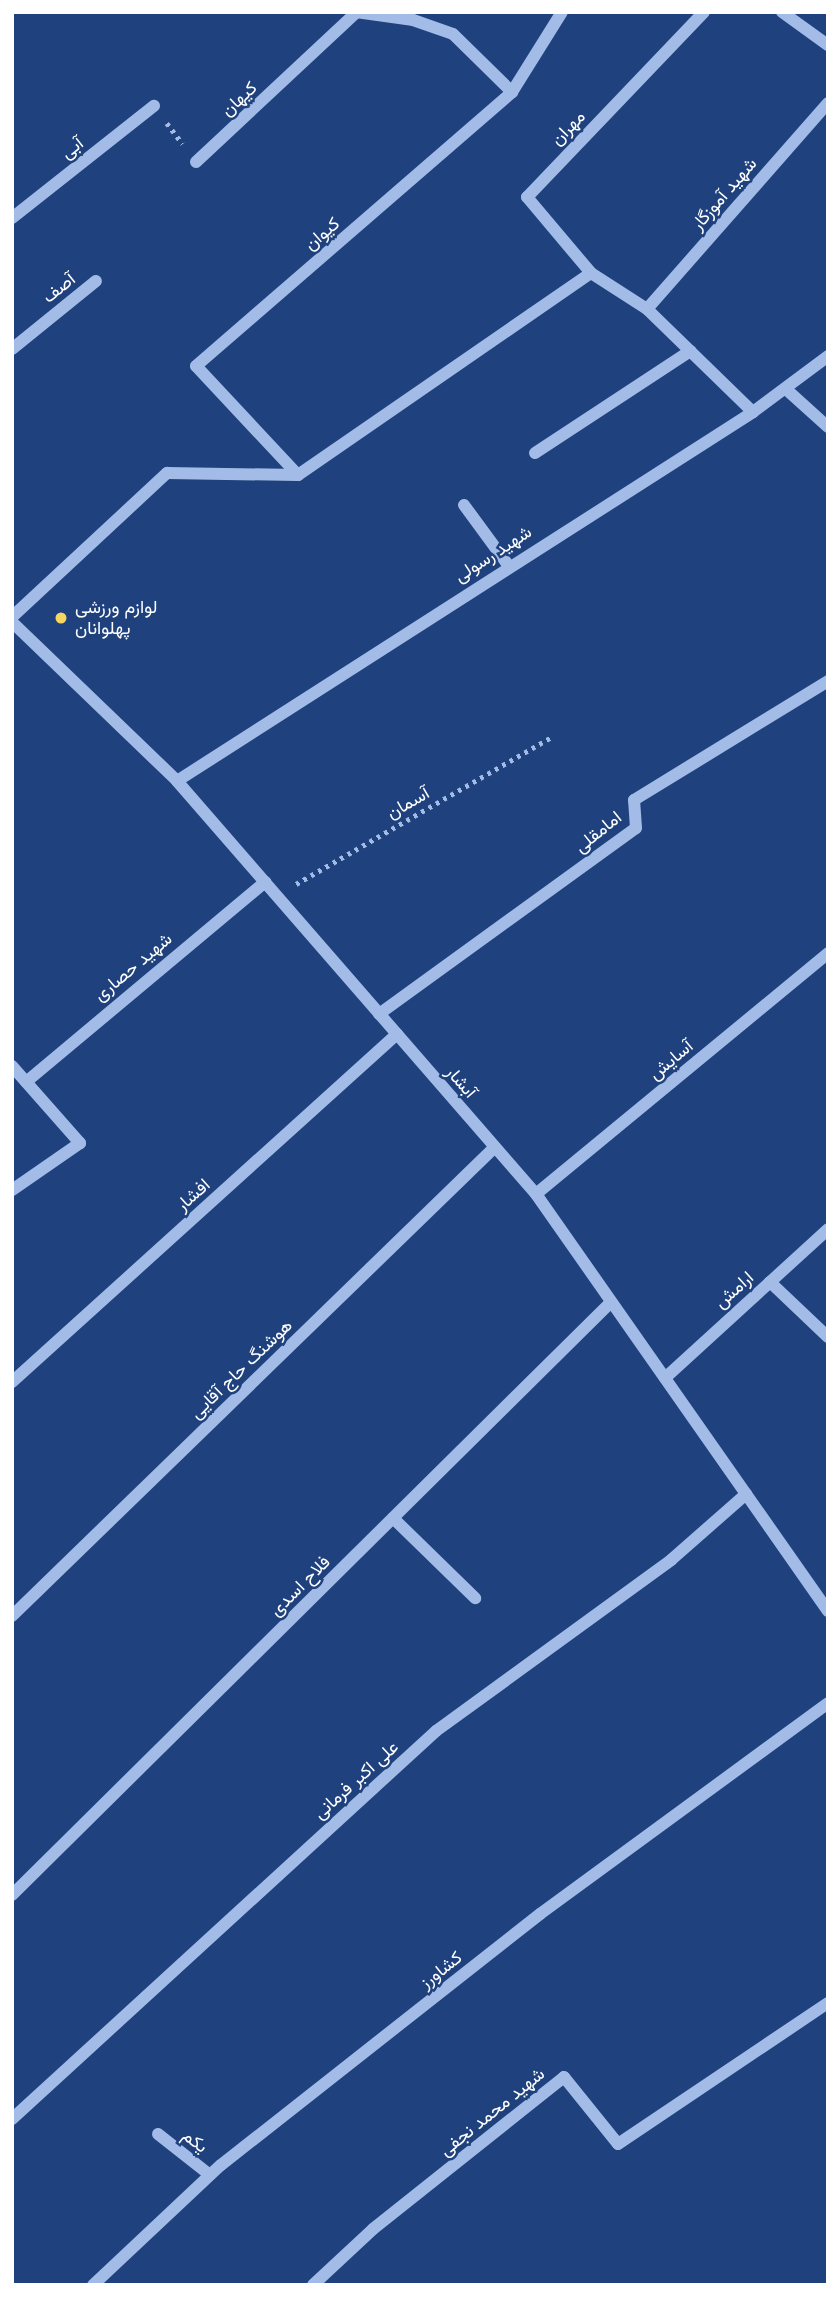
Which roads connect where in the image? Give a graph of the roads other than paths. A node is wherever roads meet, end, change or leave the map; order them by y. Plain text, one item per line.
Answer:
1 (356, 12) edge
2 (562, 12) edge
3 (704, 12) edge
4 (782, 12) edge
5 (828, 45) edge
6 (512, 93) junction
7 (828, 103) edge
8 (154, 106) road end
9 (196, 162) road end
10 (12, 218) edge
11 (591, 273) junction
12 (96, 281) dead end
13 (647, 309) junction
14 (12, 349) edge
15 (690, 351) junction
16 (828, 356) edge
17 (787, 390) junction
18 (753, 412) junction
19 (828, 428) edge
20 (535, 453) dead end
21 (298, 474) junction
22 (464, 505) dead end
23 (508, 565) junction
24 (14, 627) edge
25 (828, 681) edge
26 (177, 781) junction
27 (265, 882) junction
28 (828, 953) edge
29 (379, 1014) junction
30 (397, 1034) junction
31 (12, 1066) edge
32 (26, 1082) junction
33 (495, 1147) junction
34 (12, 1190) edge
35 (536, 1194) junction
36 (828, 1229) edge
37 (770, 1282) junction
38 (611, 1302) junction
39 (828, 1338) edge
40 (665, 1378) junction
41 (12, 1382) edge
42 (746, 1494) junction
43 (393, 1518) junction
44 (475, 1598) dead end
45 (828, 1611) edge
46 (12, 1616) edge
47 (828, 1703) edge
48 (12, 1895) edge
49 (828, 2003) edge
50 (12, 2119) edge
51 (158, 2134) dead end
52 (210, 2175) junction
53 (93, 2285) edge
54 (313, 2285) edge

1 - 6 street
1 - 9 street, کیهان
2 - 6 street, کیوان
3 - 11 street, مهران
4 - 5 street
6 - 21 street, کیوان
7 - 13 street, شهید آموزگار
8 - 10 street, آبی
11 - 13 street
11 - 21 street
12 - 14 street, آصف
13 - 15 street
15 - 18 street
15 - 20 street
16 - 17 street, شهید رسولی
17 - 18 street, شهید رسولی
17 - 19 street
18 - 23 street, شهید رسولی
21 - 24 street
22 - 23 street
23 - 26 street, شهید رسولی
24 - 26 street, آبشار
25 - 29 street, امامقلی
26 - 27 street, آبشار
27 - 29 street, آبشار
27 - 32 street, شهید حصاری
28 - 35 street, آسایش
29 - 30 street, آبشار
30 - 33 street, آبشار
30 - 41 street, افشار
31 - 32 street
32 - 34 street
33 - 35 street, آبشار
33 - 46 street, هوشنگ حاج آقایی
35 - 38 street, آبشار
36 - 37 street, ارامش
37 - 39 street
37 - 40 street, ارامش
38 - 40 street, آبشار
38 - 43 street, فلاح اسدی
40 - 42 street, آبشار
42 - 45 street, آبشار
42 - 50 street, علی اکبر فرمانی
43 - 44 street
43 - 48 street, فلاح اسدی
47 - 52 street, کشاورز
49 - 54 street, شهید محمد نجفی
51 - 52 street, یکم
52 - 53 street, کشاورز

